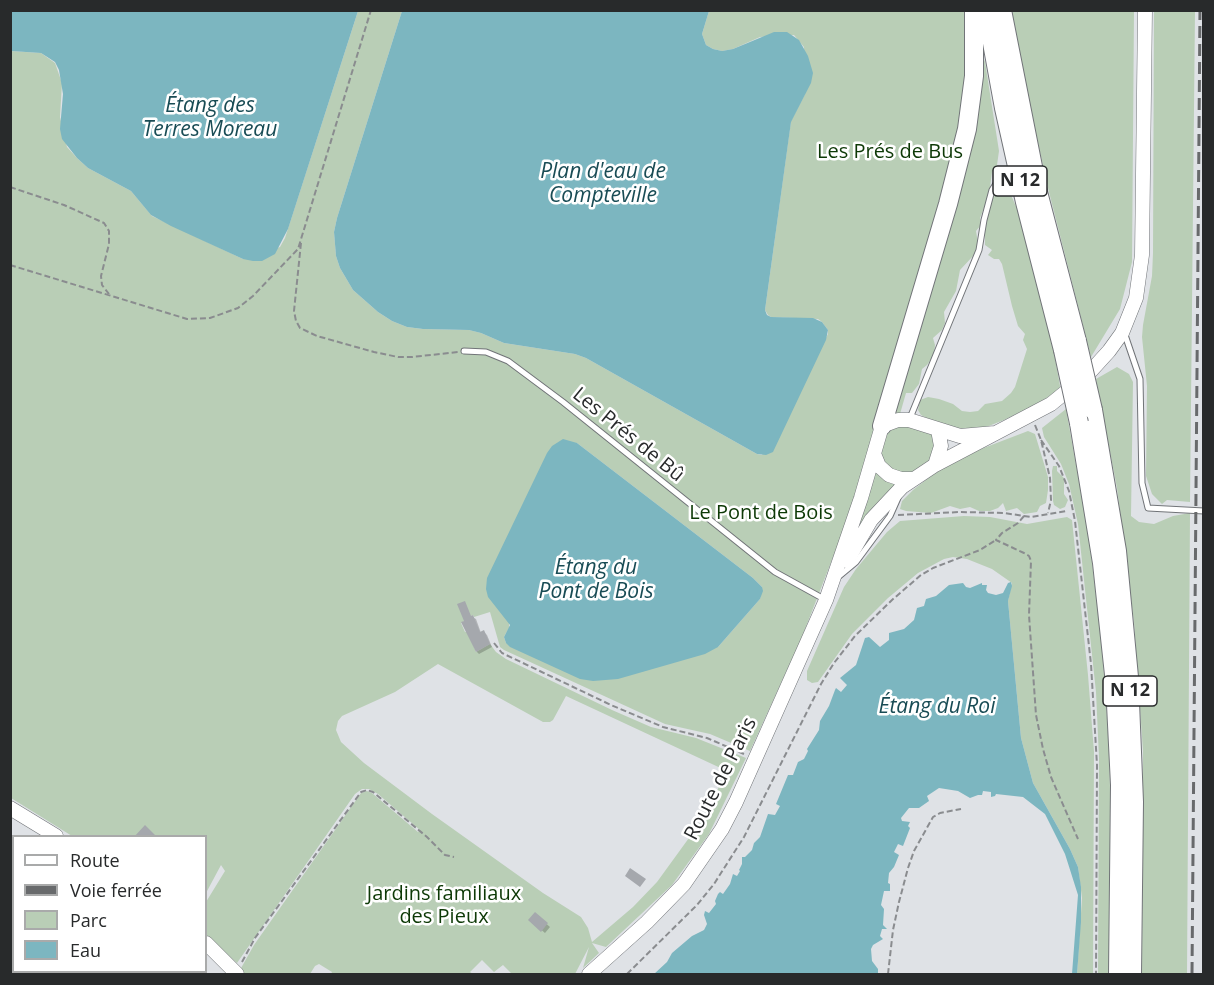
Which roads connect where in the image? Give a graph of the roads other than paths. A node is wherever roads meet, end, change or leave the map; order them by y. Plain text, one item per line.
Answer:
1 (974, 10) edge
2 (986, 10) edge
3 (1002, 10) edge
4 (1145, 10) edge
5 (1004, 176) dead end
6 (1123, 330) junction
7 (1070, 345) junction
8 (464, 351) road end
9 (1086, 416) junction
10 (909, 420) junction
11 (882, 426) junction
12 (938, 430) junction
13 (995, 433) junction
14 (874, 454) junction
15 (935, 465) junction
16 (908, 483) junction
17 (1203, 511) edge
18 (838, 577) junction
19 (826, 600) junction
20 (10, 808) edge
21 (53, 835) edge
22 (207, 944) edge
23 (236, 973) edge
24 (589, 975) edge
25 (1118, 975) edge
26 (1132, 975) edge

1 - 11 highway
2 - 7 highway, N 12
3 - 7 highway, N 12
4 - 6 street, Route de Paris
5 - 10 lane
6 - 13 street, Route de Paris
6 - 17 lane
7 - 9 highway, N 12, bridge
8 - 19 lane, Les Prés de Bû
9 - 25 highway, N 12
9 - 26 highway, N 12
10 - 11 street
10 - 12 street
11 - 14 street, Route de Paris
12 - 13 street
12 - 15 street
13 - 15 street, Route de Paris
14 - 16 street
14 - 19 street, Route de Paris
15 - 16 street, Route de Paris
16 - 18 street, Route de Paris
16 - 18 lane
18 - 19 street, Route de Paris
19 - 24 street, Route de Paris
20 - 21 street
22 - 23 street

